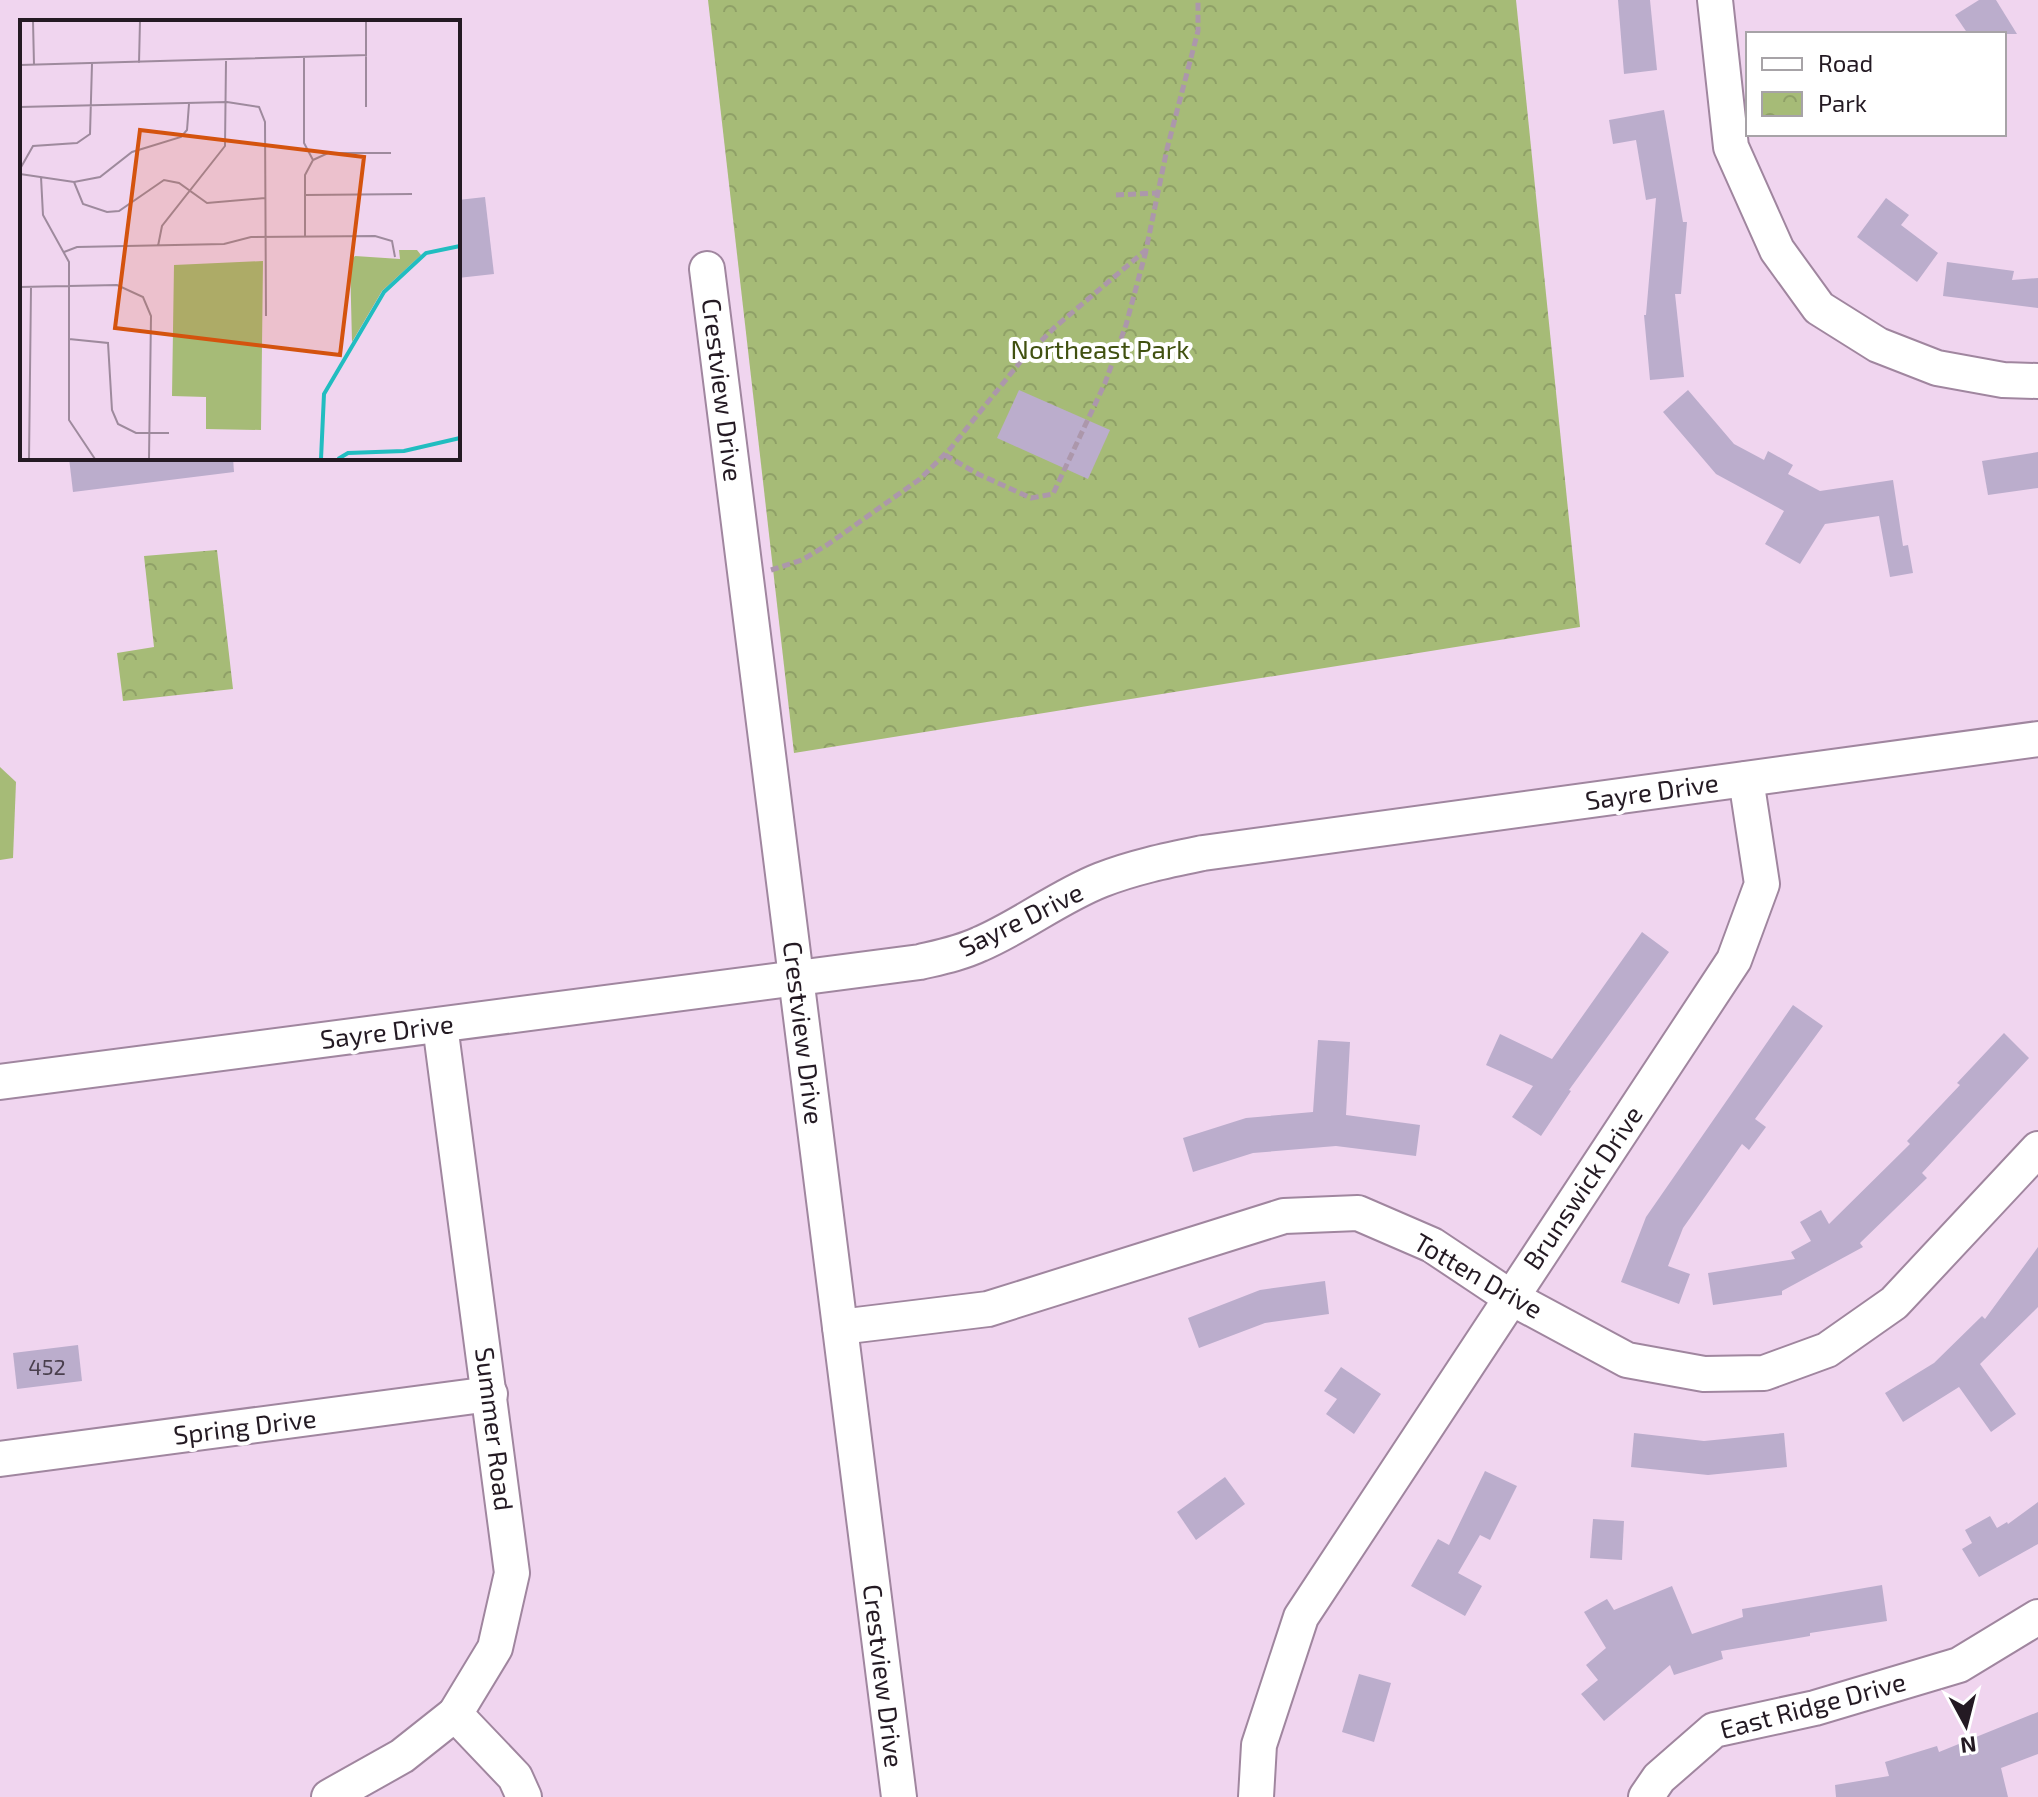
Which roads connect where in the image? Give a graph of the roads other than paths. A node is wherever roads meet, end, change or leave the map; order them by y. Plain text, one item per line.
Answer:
1 (1715, 0) edge
2 (707, 269) dead end
3 (2038, 381) edge
4 (2038, 739) edge
5 (1746, 779) junction
6 (796, 978) junction
7 (440, 1025) junction
8 (0, 1082) edge
9 (2038, 1149) edge
10 (1510, 1297) junction
11 (840, 1327) junction
12 (490, 1394) junction
13 (0, 1459) edge
14 (2038, 1617) edge
15 (455, 1714) junction
16 (329, 1797) edge
17 (524, 1797) edge
18 (899, 1797) edge
19 (1256, 1797) edge
20 (1646, 1797) edge

1 - 3 street
2 - 6 street, Crestview Drive
4 - 5 street, Sayre Drive
5 - 6 street, Sayre Drive
5 - 10 street, Brunswick Drive
6 - 7 street, Sayre Drive
6 - 11 street, Crestview Drive
7 - 8 street, Sayre Drive
7 - 12 street, Summer Road
9 - 10 street, Totten Drive
10 - 11 street, Totten Drive
10 - 19 street, Brunswick Drive
11 - 18 street, Crestview Drive
12 - 13 street, Spring Drive
12 - 15 street, Summer Road
14 - 20 street, East Ridge Drive
15 - 16 street
15 - 17 street

